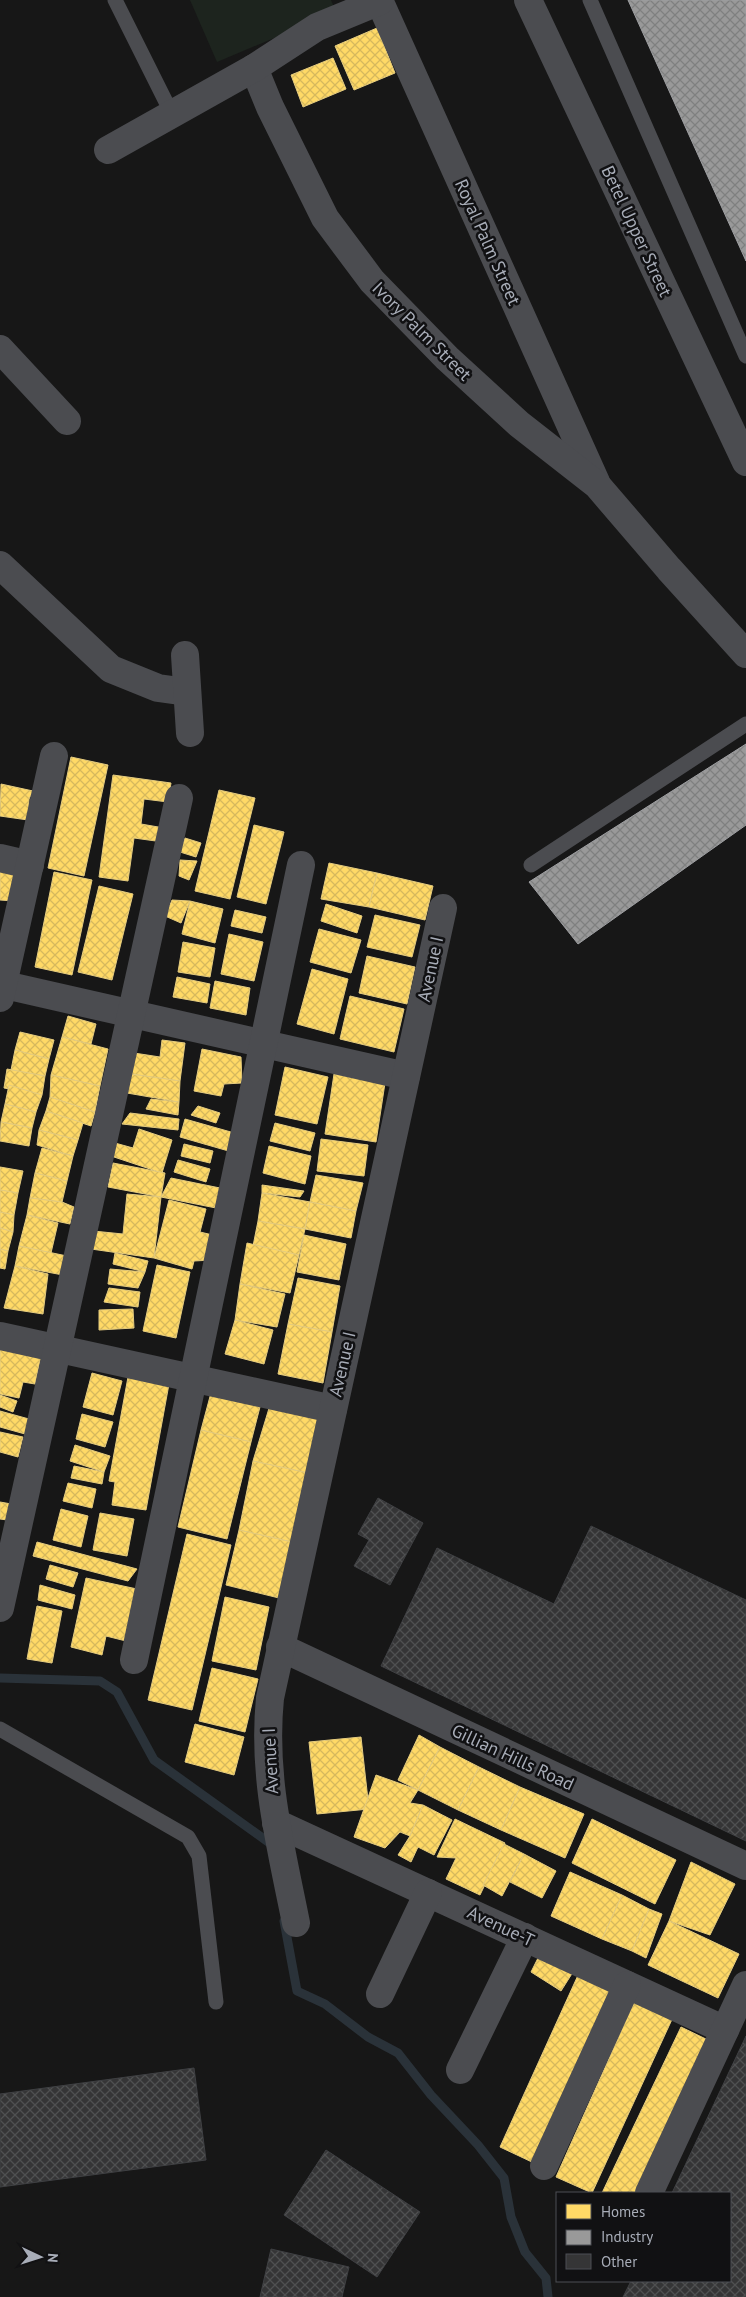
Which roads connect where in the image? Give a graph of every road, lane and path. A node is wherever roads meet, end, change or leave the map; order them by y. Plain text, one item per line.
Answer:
1 (115, 0) edge
2 (380, 0) edge
3 (528, 0) edge
4 (590, 0) edge
5 (254, 68) junction
6 (172, 114) junction
7 (108, 150) dead end
8 (0, 349) edge
9 (746, 356) edge
10 (67, 421) dead end
11 (746, 462) edge
12 (597, 485) junction
13 (0, 565) edge
14 (746, 654) edge
15 (185, 655) dead end
16 (187, 692) junction
17 (746, 724) edge
18 (190, 732) dead end
19 (54, 756) dead end
20 (179, 798) dead end
21 (0, 858) edge
22 (301, 864) dead end
23 (30, 865) junction
24 (531, 865) dead end
25 (443, 908) dead end
26 (1, 989) edge
27 (132, 1014) junction
28 (264, 1044) junction
29 (406, 1076) junction
30 (0, 1336) edge
31 (57, 1348) junction
32 (193, 1378) junction
33 (332, 1409) junction
34 (0, 1608) edge
35 (280, 1647) junction
36 (134, 1660) dead end
37 (0, 1729) edge
38 (276, 1823) junction
39 (746, 1866) edge
40 (428, 1893) junction
41 (296, 1923) dead end
42 (525, 1938) junction
43 (627, 1985) junction
44 (746, 1985) edge
45 (380, 1994) dead end
46 (216, 2002) dead end
47 (725, 2030) junction
48 (460, 2070) dead end
49 (544, 2166) dead end
50 (649, 2192) edge

1 - 6 lane
2 - 5 street
2 - 12 street, Royal Palm Street
3 - 11 street, Betel Upper Street
4 - 9 lane
5 - 6 street
5 - 12 street, Ivory Palm Street
6 - 7 street
8 - 10 street
12 - 14 street, Ivory Palm Street
13 - 16 street
15 - 16 street
16 - 18 street
17 - 24 lane
19 - 23 street
20 - 27 street
21 - 23 street
22 - 28 street
23 - 26 street
25 - 29 street, Avenue I
26 - 27 street
27 - 28 street
27 - 31 street
28 - 29 street
28 - 32 street
29 - 33 street, Avenue I
30 - 31 street
31 - 32 street
31 - 34 street
32 - 33 street
32 - 36 street
33 - 35 street, Avenue I
35 - 38 street, Avenue I
35 - 39 street, Gillian Hills Road
37 - 46 lane
38 - 40 street, Avenue-T
38 - 41 street, Avenue I
40 - 42 street, Avenue-T
40 - 45 street
42 - 43 street, Avenue-T
42 - 48 street
43 - 47 street, Avenue-T
43 - 49 street
44 - 47 street
47 - 50 street

